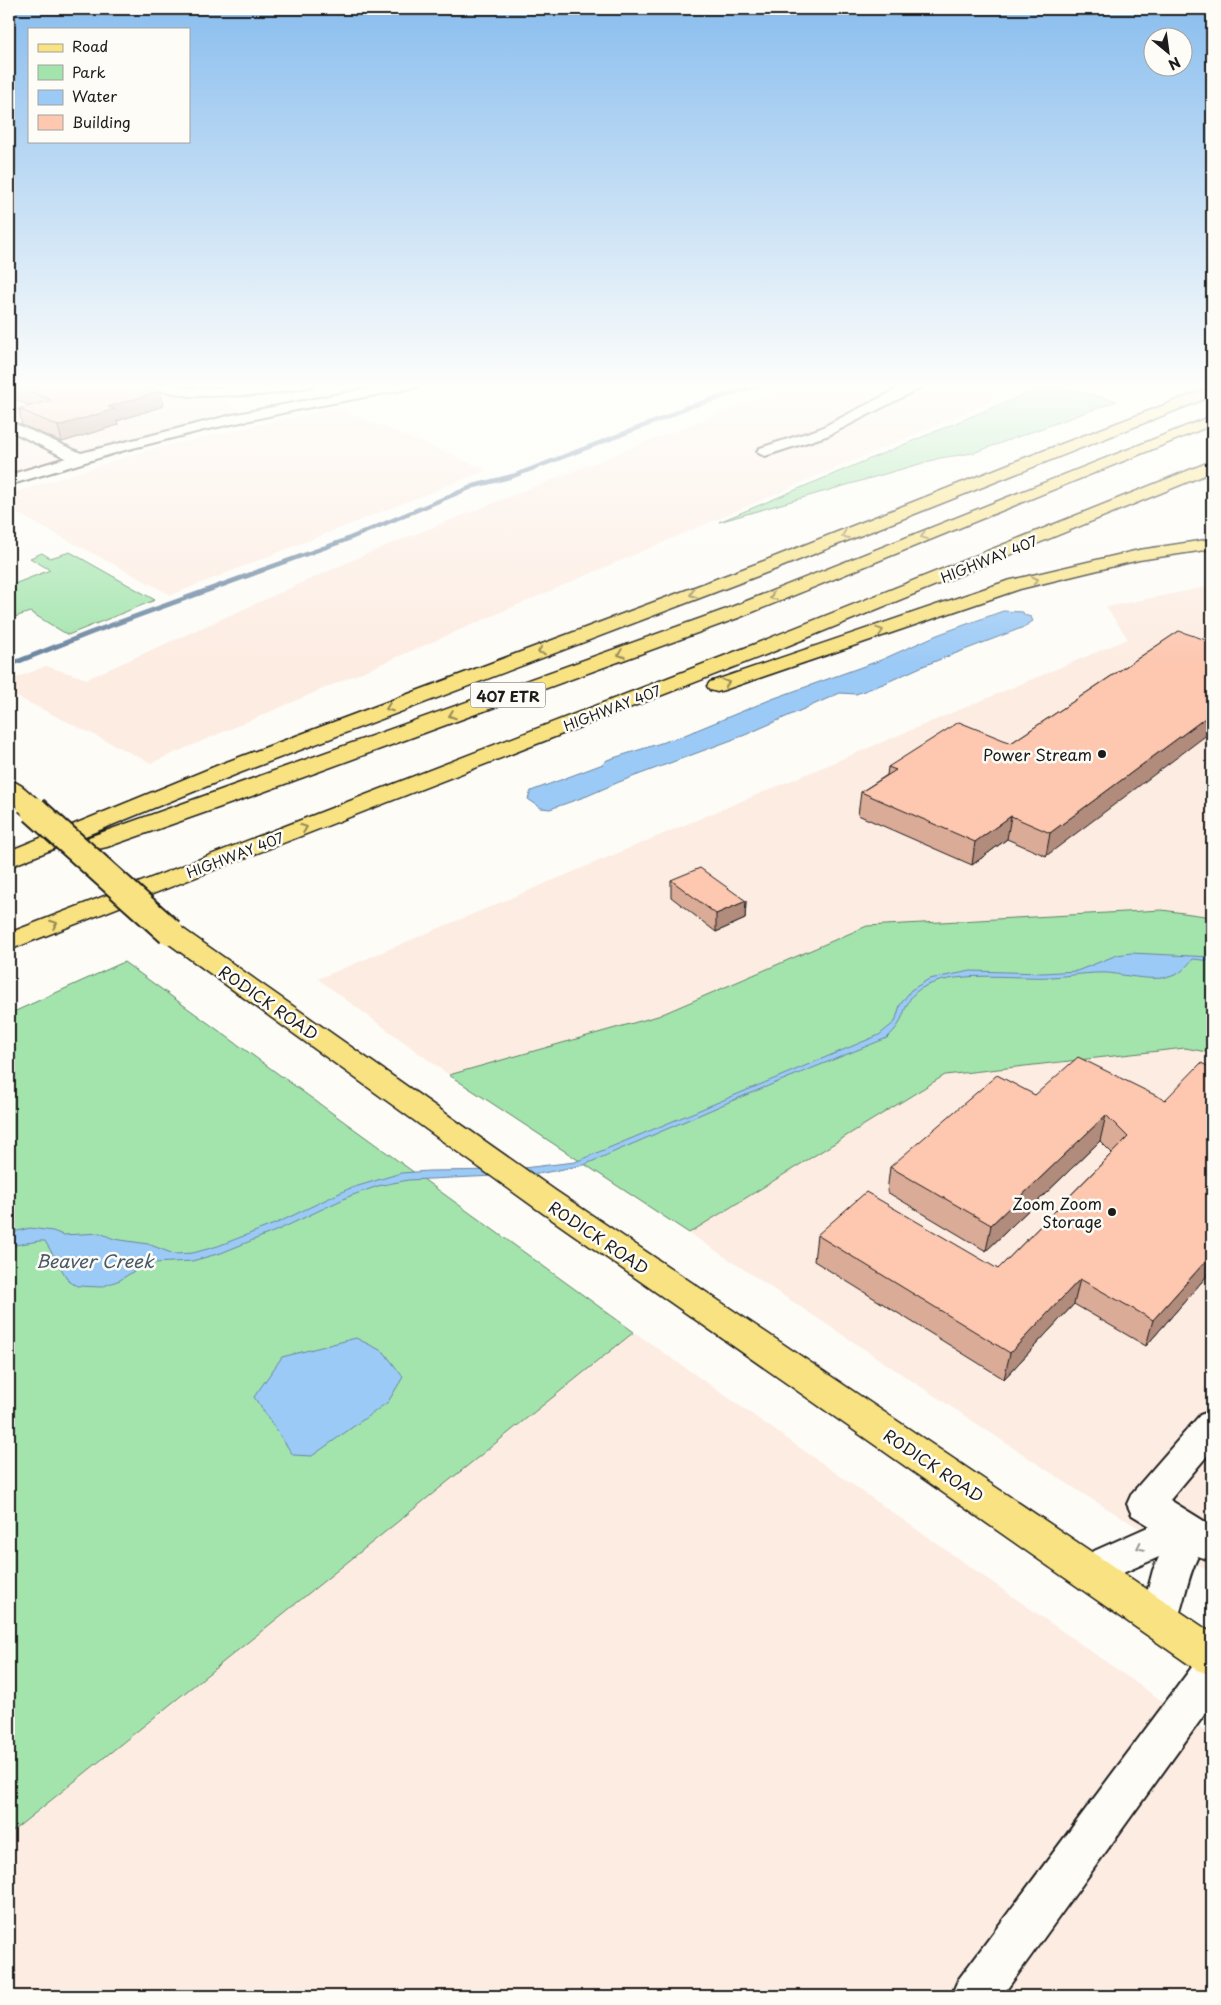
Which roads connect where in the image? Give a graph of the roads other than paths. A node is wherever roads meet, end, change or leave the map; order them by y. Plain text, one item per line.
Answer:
1 (991, 477) edge
2 (1072, 477) edge
3 (1187, 477) edge
4 (1212, 544) edge
5 (463, 766) junction
6 (17, 795) edge
7 (9, 860) edge
8 (9, 873) edge
9 (9, 942) edge
10 (1212, 1425) edge
11 (1199, 1536) edge
12 (1089, 1571) junction
13 (1159, 1619) junction
14 (1212, 1656) edge
15 (1212, 1672) edge
16 (974, 1996) edge

1 -> 7 main road
2 -> 8 main road, 407 ETR
3 - 5 main road, HIGHWAY 407
5 -> 4 main road
9 -> 5 main road, HIGHWAY 407
6 - 12 main road, RODICK ROAD, bridge
10 - 11 street
11 -> 12 street
11 - 13 street
12 - 13 main road, RODICK ROAD
13 - 14 main road, RODICK ROAD
15 - 16 street

